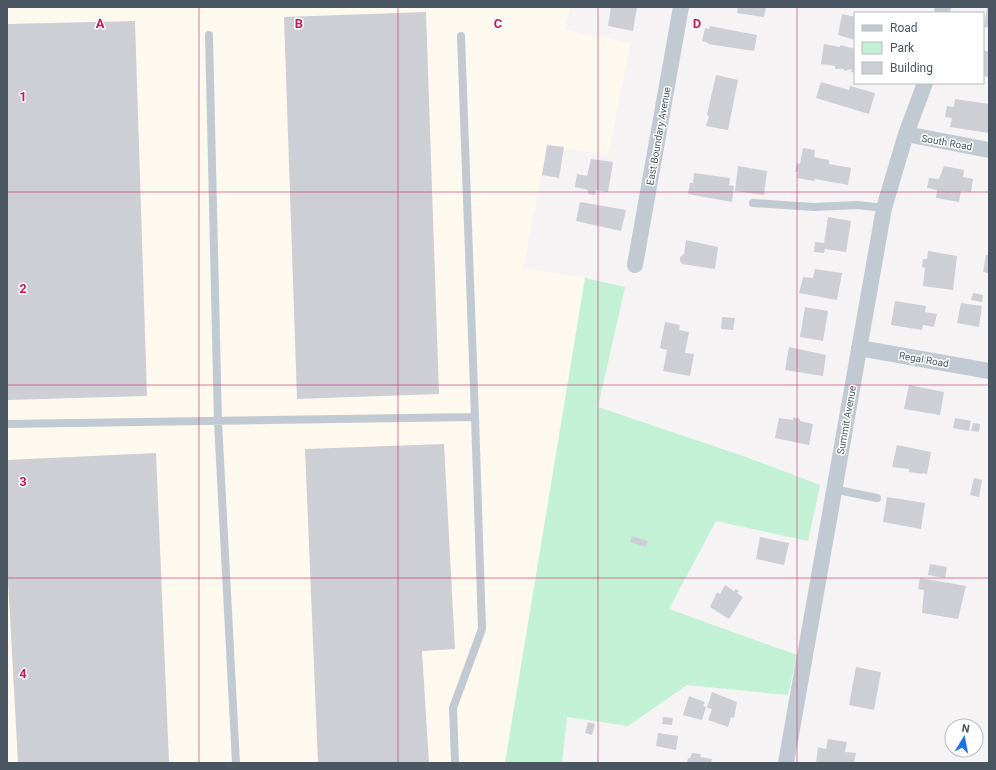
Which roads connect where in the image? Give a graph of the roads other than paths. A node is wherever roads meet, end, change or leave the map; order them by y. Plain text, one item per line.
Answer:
1 (681, 7) edge
2 (209, 36) dead end
3 (461, 36) dead end
4 (925, 84) edge
5 (906, 134) junction
6 (989, 150) edge
7 (753, 203) dead end
8 (884, 208) junction
9 (636, 265) dead end
10 (859, 348) junction
11 (989, 371) edge
12 (475, 417) junction
13 (218, 422) junction
14 (7, 424) edge
15 (833, 489) junction
16 (877, 498) dead end
17 (236, 763) edge
18 (455, 763) edge
19 (786, 763) edge

1 - 9 street, East Boundary Avenue
2 - 13 lane
3 - 12 lane
4 - 5 street, Summit Avenue
5 - 6 street, South Road
5 - 8 street, Summit Avenue
7 - 8 lane
8 - 10 street, Summit Avenue
10 - 11 street, Regal Road
10 - 15 street, Summit Avenue
12 - 13 lane
12 - 18 lane
13 - 14 lane
13 - 17 lane
15 - 16 lane
15 - 19 street, Summit Avenue

